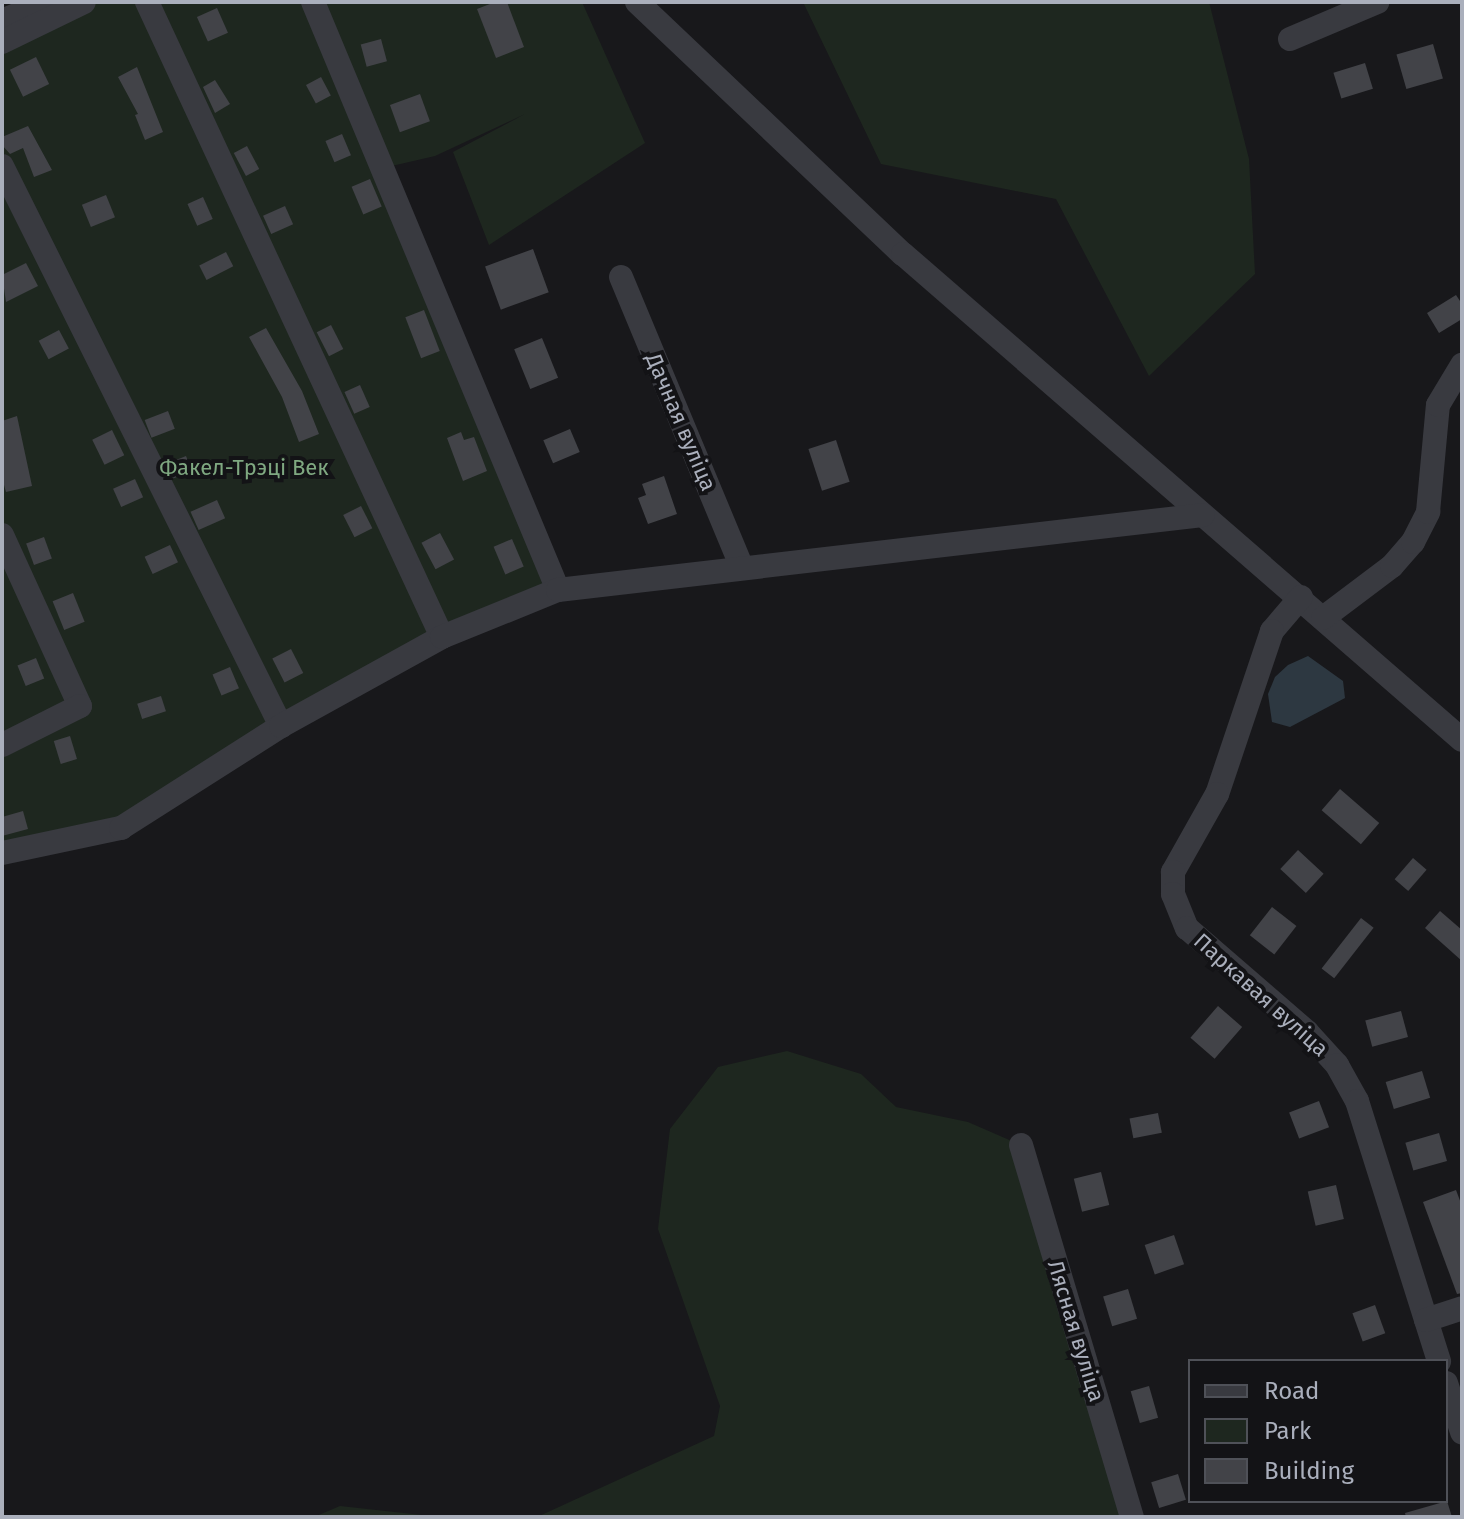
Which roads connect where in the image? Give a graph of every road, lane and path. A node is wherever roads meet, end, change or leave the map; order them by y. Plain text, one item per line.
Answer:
1 (46, 2) edge
2 (84, 2) edge
3 (147, 2) edge
4 (313, 2) edge
5 (637, 2) edge
6 (1377, 2) edge
7 (5, 16) edge
8 (1290, 39) dead end
9 (2, 42) edge
10 (2, 166) edge
11 (621, 277) dead end
12 (1462, 365) edge
13 (1203, 515) junction
14 (2, 535) edge
15 (742, 568) junction
16 (558, 590) junction
17 (1301, 597) junction
18 (1323, 618) junction
19 (442, 637) junction
20 (281, 726) junction
21 (1462, 740) edge
22 (2, 745) edge
23 (2, 853) edge
24 (1021, 1145) dead end
25 (1462, 1308) edge
26 (1426, 1320) junction
27 (1438, 1359) edge
28 (1448, 1389) edge
29 (1462, 1432) edge
30 (1132, 1517) edge

1 - 7 street
2 - 9 street
3 - 19 street
4 - 16 street
5 - 13 street
6 - 8 street
10 - 20 street
11 - 15 street, Дачная вуліца
12 - 18 street
13 - 15 street
13 - 17 street
14 - 22 street
15 - 16 street
16 - 19 street
17 - 18 street
17 - 26 street, Паркавая вуліца
18 - 21 street
19 - 20 street
20 - 23 street
24 - 30 street, Лясная вуліца
25 - 26 street
26 - 27 street, Паркавая вуліца
28 - 29 street

